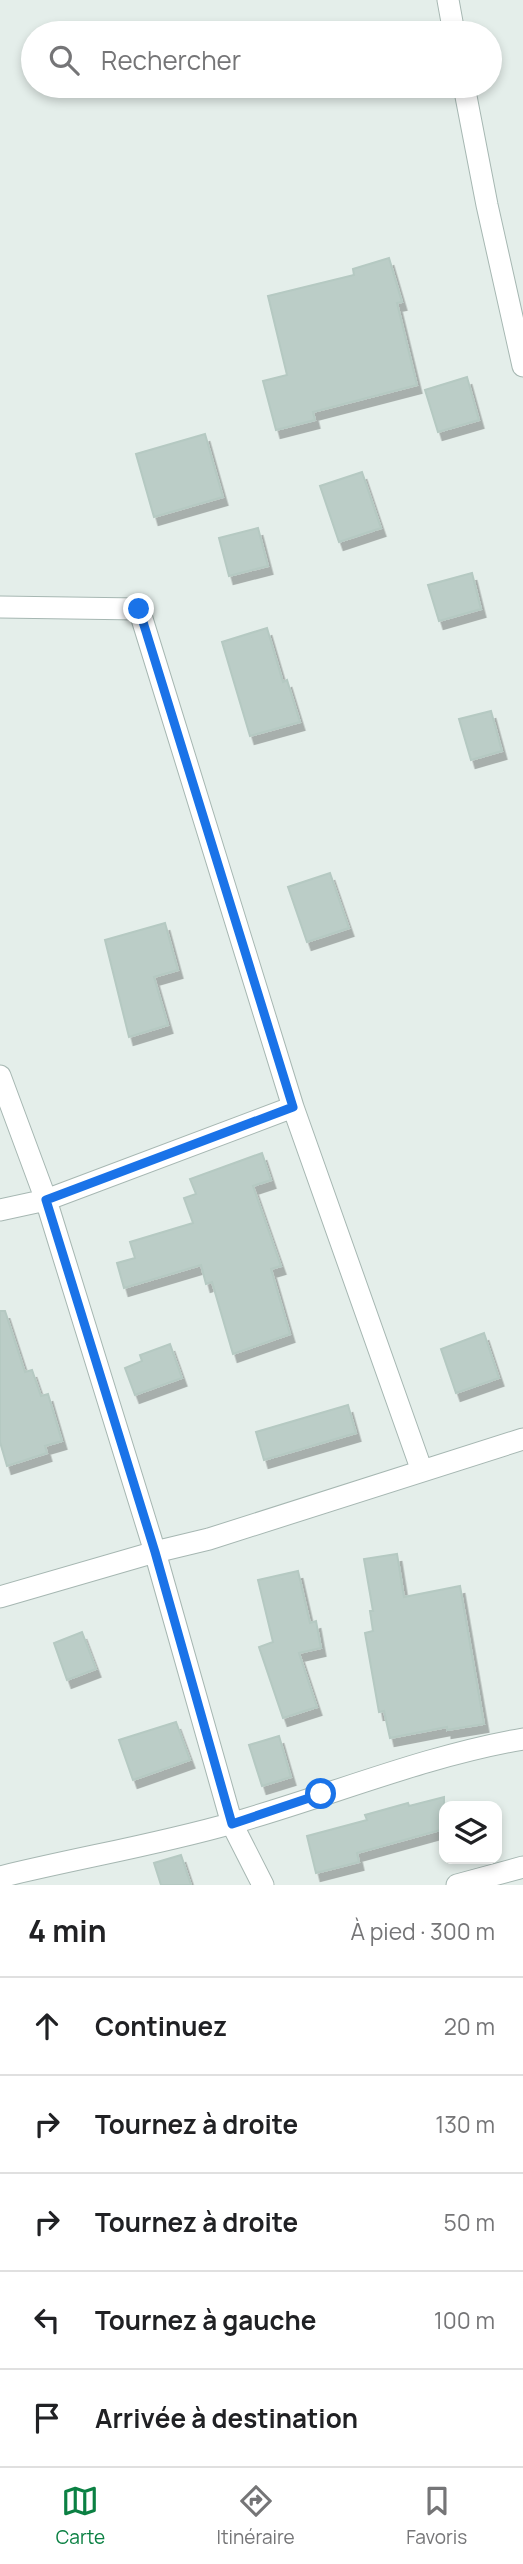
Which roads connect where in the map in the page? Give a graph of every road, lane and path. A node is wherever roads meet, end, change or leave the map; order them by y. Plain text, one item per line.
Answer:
1 (448, 0) edge
2 (452, 21) edge
3 (466, 98) edge
4 (523, 366) edge
5 (0, 607) edge
6 (0, 1076) edge
7 (293, 1107) junction
8 (46, 1200) junction
9 (0, 1210) edge
10 (523, 1439) edge
11 (422, 1471) junction
12 (155, 1552) junction
13 (0, 1597) edge
14 (523, 1739) edge
15 (232, 1824) junction
16 (523, 1867) edge
17 (0, 1877) edge
18 (263, 1885) edge
19 (457, 1885) edge

1 - 2 street
3 - 4 street
5 - 7 street
6 - 8 street
7 - 8 street
7 - 11 street
8 - 9 street
8 - 12 street
10 - 11 street
11 - 12 street
12 - 13 street
12 - 15 street
14 - 15 street
15 - 17 street
15 - 18 street
16 - 19 street

